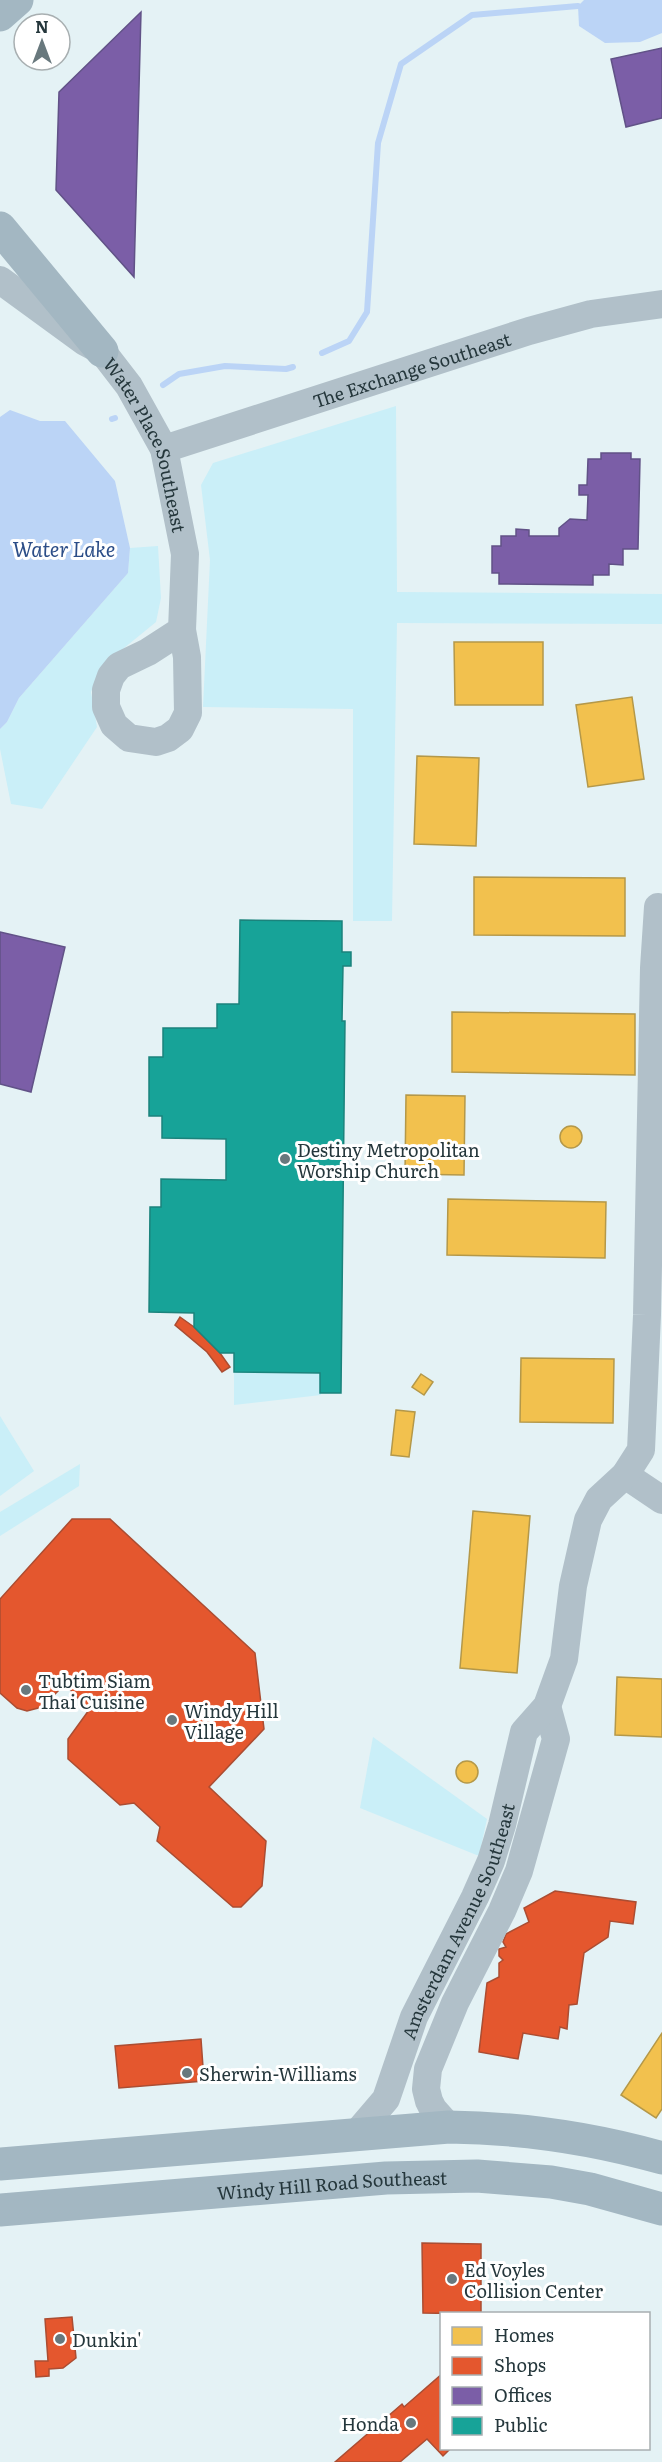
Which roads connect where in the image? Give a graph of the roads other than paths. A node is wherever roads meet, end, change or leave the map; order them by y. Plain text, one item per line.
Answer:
1 (17, 0) edge
2 (0, 15) edge
3 (0, 228) edge
4 (0, 280) edge
5 (662, 304) edge
6 (102, 351) junction
7 (164, 449) junction
8 (182, 630) dead end
9 (660, 907) edge
10 (653, 1418) edge
11 (652, 1450) edge
12 (625, 1475) junction
13 (662, 1500) edge
14 (547, 1706) junction
15 (449, 2127) junction
16 (357, 2133) junction
17 (662, 2158) edge
18 (0, 2164) edge
19 (662, 2208) edge
20 (0, 2210) edge

1 - 2 main road
3 - 6 main road
4 - 6 street, Water Place Southeast
5 - 7 street, The Exchange Southeast
6 - 7 street, Water Place Southeast
7 - 8 street, Water Place Southeast
9 - 10 street, Amsterdam Avenue Southeast
10 - 11 street, Amsterdam Avenue Southeast
11 - 12 street, Amsterdam Avenue Southeast
12 - 13 street
12 - 14 street, Amsterdam Avenue Southeast
14 - 15 street, Amsterdam Avenue Southeast
14 - 16 street, Amsterdam Avenue Southeast
15 - 16 main road
15 - 17 main road
16 - 18 main road
19 - 20 main road, Windy Hill Road Southeast

